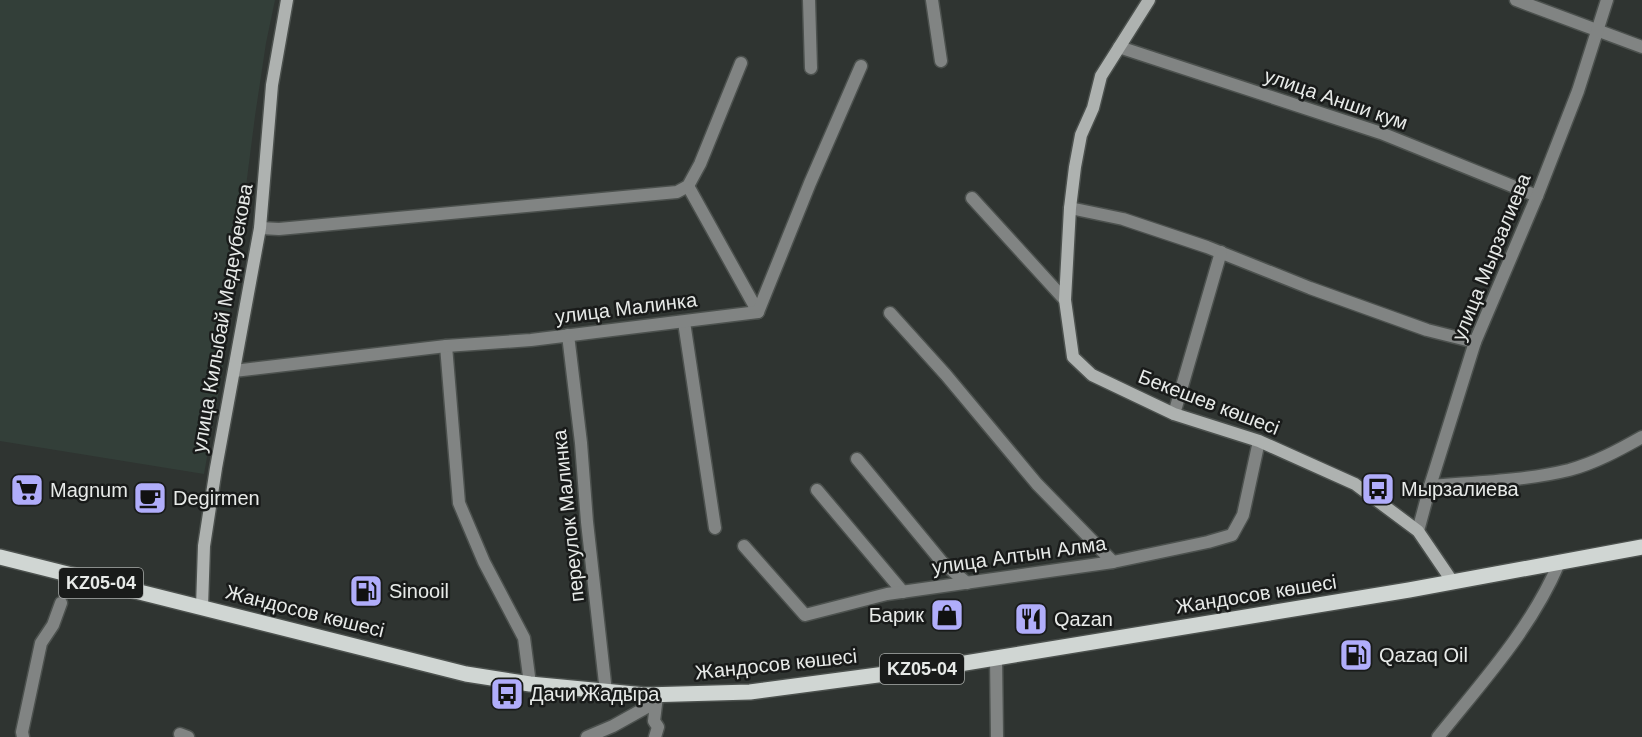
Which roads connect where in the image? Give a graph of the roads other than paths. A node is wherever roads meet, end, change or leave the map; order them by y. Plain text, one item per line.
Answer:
1 (287, 0) edge
2 (809, 0) edge
3 (932, 0) edge
4 (1149, 0) edge
5 (1515, 0) edge
6 (1607, 0) edge
7 (1598, 29) junction
8 (1119, 47) junction
9 (1642, 47) edge
10 (941, 61) dead end
11 (741, 63) dead end
12 (861, 66) dead end
13 (811, 68) dead end
14 (688, 186) junction
15 (1538, 196) junction
16 (972, 198) dead end
17 (1070, 208) junction
18 (260, 228) junction
19 (1221, 252) junction
20 (1065, 300) junction
21 (758, 312) junction
22 (890, 313) dead end
23 (684, 322) junction
24 (568, 335) junction
25 (1475, 342) junction
26 (446, 346) junction
27 (234, 371) junction
28 (1174, 414) junction
29 (1642, 437) edge
30 (1260, 441) junction
31 (857, 459) dead end
32 (1430, 486) junction
33 (818, 490) dead end
34 (715, 528) dead end
35 (1418, 531) junction
36 (744, 546) dead end
37 (1642, 547) edge
38 (0, 557) edge
39 (1113, 562) junction
40 (1559, 563) junction
41 (1452, 581) junction
42 (967, 583) junction
43 (903, 592) junction
44 (61, 603) dead end
45 (202, 607) junction
46 (996, 657) junction
47 (530, 684) junction
48 (606, 692) junction
49 (656, 699) junction
50 (23, 737) edge
51 (587, 737) edge
52 (655, 737) edge
53 (997, 737) edge
54 (1438, 737) edge

1 - 18 main road, улица Килыбай Медеубекова
2 - 13 street
3 - 10 street
4 - 8 main road, Бекешев көшесі
5 - 7 street
6 - 7 street, улица Мырзалиева
7 - 9 street
7 - 15 street, улица Мырзалиева
8 - 15 street, улица Анши кум
8 - 17 main road, Бекешев көшесі
11 - 14 street
12 - 21 street
14 - 18 street
14 - 21 street
15 - 25 street, улица Мырзалиева
16 - 20 street
17 - 19 street
17 - 20 main road, Бекешев көшесі
18 - 27 main road, улица Килыбай Медеубекова
19 - 25 street
19 - 28 street
20 - 28 main road, Бекешев көшесі
21 - 23 street, улица Малинка
22 - 39 street
23 - 24 street, улица Малинка
23 - 34 street
24 - 26 street, улица Малинка
24 - 48 street, переулок Малинка
25 - 32 street, улица Мырзалиева
26 - 27 street, улица Малинка
26 - 47 street
27 - 45 main road, улица Килыбай Медеубекова
28 - 30 main road, Бекешев көшесі
29 - 32 street
30 - 35 main road, Бекешев көшесі
30 - 39 street, улица Алтын Алма
31 - 42 street
32 - 35 street, улица Мырзалиева
33 - 43 street
35 - 41 main road, Бекешев көшесі
36 - 43 street, улица Алтын Алма
37 - 40 main road, Жандосов көшесі / KZ05-04
38 - 45 main road, KZ05-04
39 - 42 street, улица Алтын Алма
40 - 41 main road, Жандосов көшесі / KZ05-04
40 - 54 street
41 - 46 main road, Жандосов көшесі / KZ05-04
42 - 43 street, улица Алтын Алма
44 - 50 street
45 - 47 main road, Жандосов көшесі / KZ05-04
46 - 49 main road, Жандосов көшесі / KZ05-04
46 - 53 street
47 - 48 main road, Жандосов көшесі / KZ05-04
48 - 49 main road, Жандосов көшесі / KZ05-04
49 - 51 street
49 - 52 street

